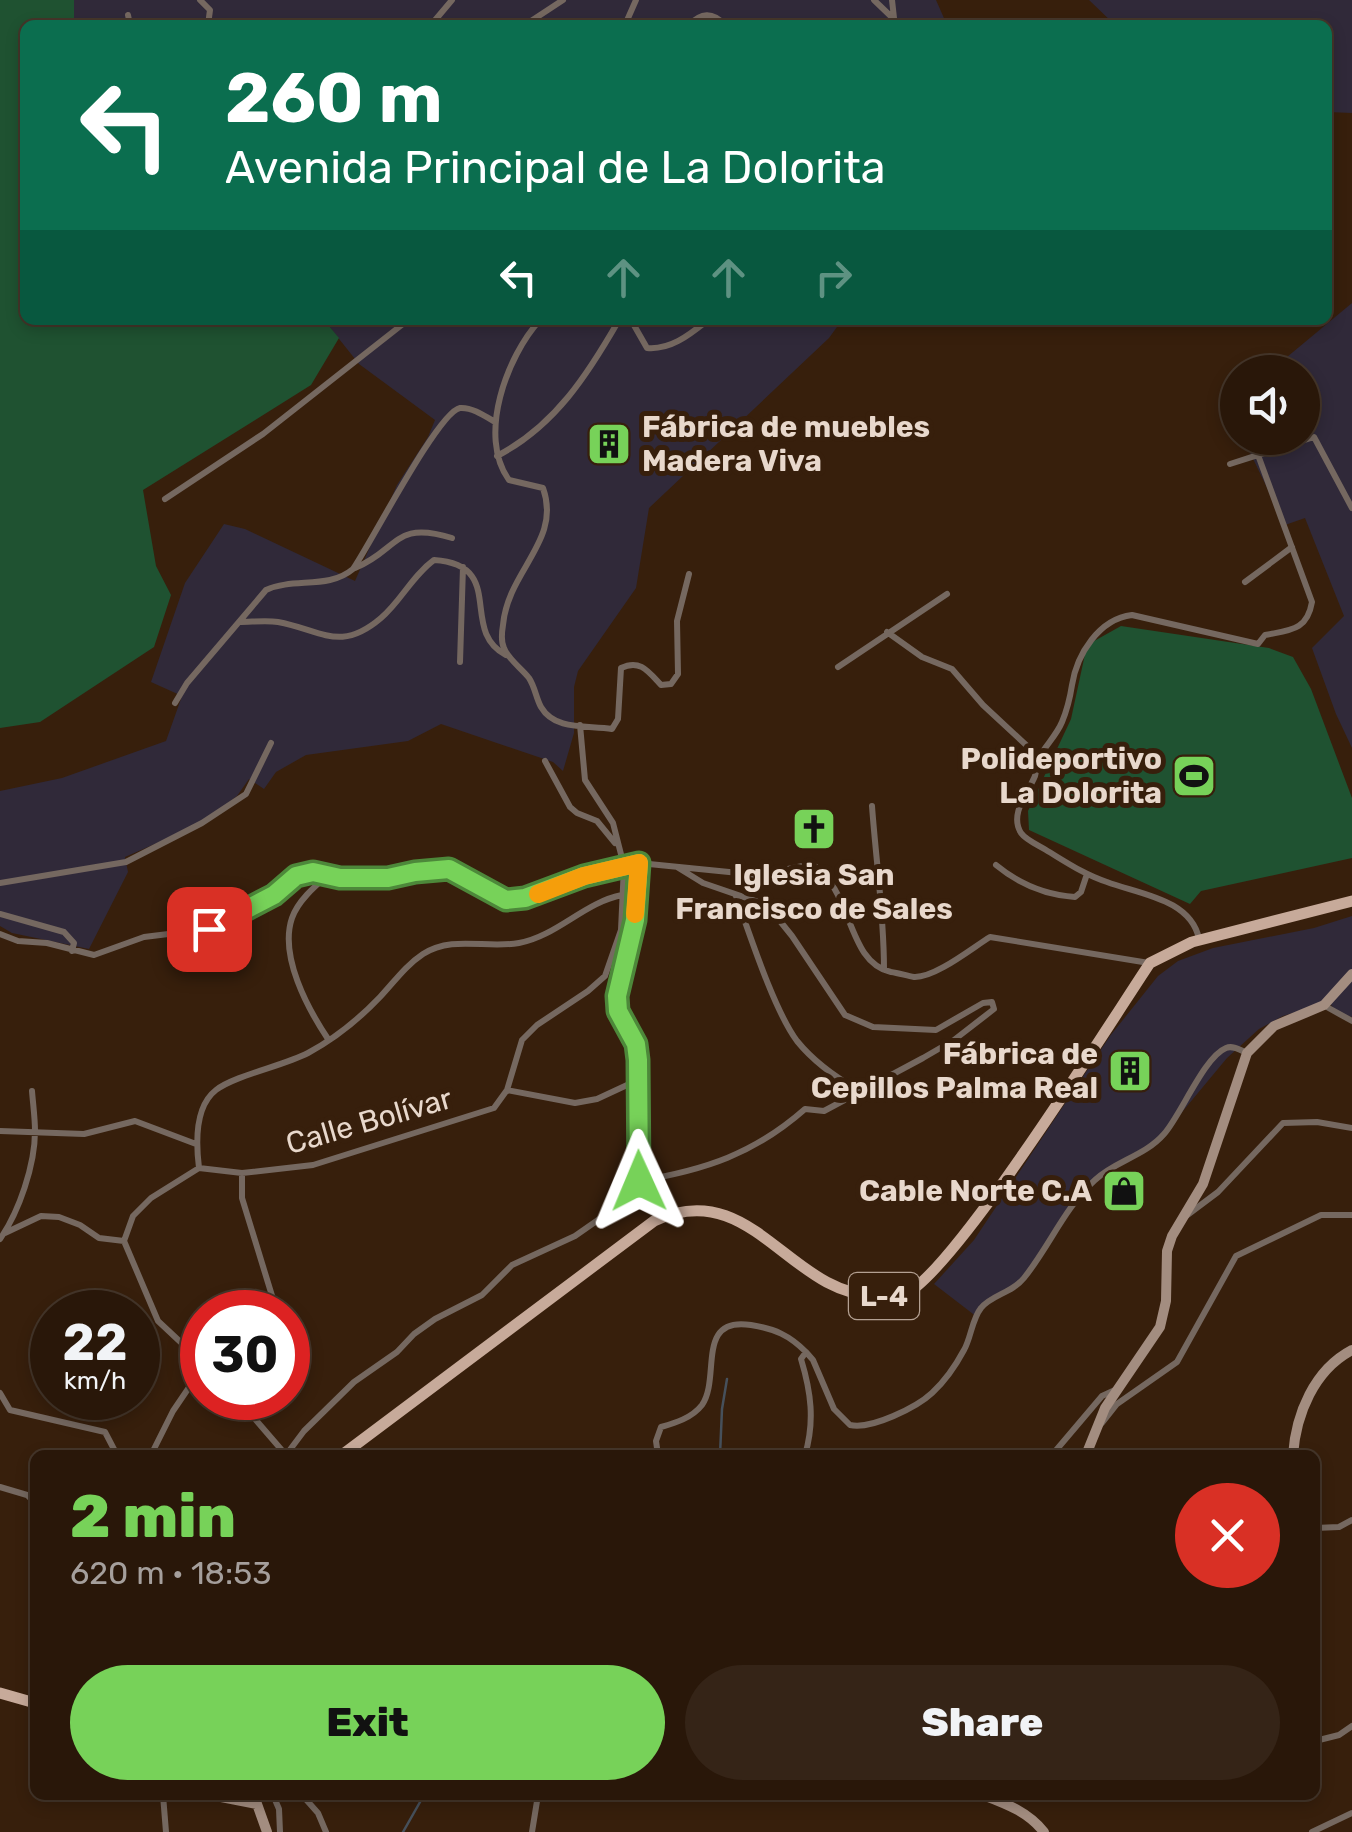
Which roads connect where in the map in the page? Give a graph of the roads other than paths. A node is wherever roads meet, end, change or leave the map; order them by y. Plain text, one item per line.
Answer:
1 (452, 0) edge
2 (563, 0) edge
3 (874, 0) edge
4 (128, 14) dead end
5 (129, 20) edge
6 (435, 20) edge
7 (532, 20) edge
8 (694, 20) edge
9 (717, 20) edge
10 (895, 20) edge
11 (402, 325) edge
12 (535, 325) edge
13 (617, 325) edge
14 (634, 325) edge
15 (702, 325) edge
16 (496, 422) junction
17 (1320, 448) edge
18 (1258, 455) joint
19 (497, 456) junction
20 (1230, 464) dead end
21 (165, 499) dead end
22 (1352, 508) edge
23 (452, 538) dead end
24 (1292, 547) junction
25 (463, 566) junction
26 (354, 569) junction
27 (689, 574) dead end
28 (1245, 582) dead end
29 (947, 594) dead end
30 (238, 622) junction
31 (888, 632) junction
32 (512, 658) junction
33 (460, 662) dead end
34 (838, 667) dead end
35 (175, 703) dead end
36 (580, 726) junction
37 (271, 743) dead end
38 (1039, 757) junction
39 (545, 761) dead end
40 (872, 806) dead end
41 (618, 848) junction
42 (639, 863) junction
43 (674, 865) junction
44 (996, 865) dead end
45 (624, 866) junction
46 (1087, 874) junction
47 (328, 876) junction
48 (0, 883) edge
49 (622, 895) junction
50 (736, 895) junction
51 (1352, 901) edge
52 (0, 914) edge
53 (0, 934) edge
54 (1200, 940) junction
55 (72, 951) junction
56 (1150, 963) junction
57 (884, 970) junction
58 (1352, 974) edge
59 (1324, 1005) junction
60 (1352, 1021) edge
61 (328, 1040) junction
62 (1247, 1053) junction
63 (640, 1078) junction
64 (507, 1090) junction
65 (858, 1090) junction
66 (32, 1091) dead end
67 (1352, 1128) edge
68 (0, 1131) edge
69 (36, 1134) junction
70 (196, 1144) junction
71 (200, 1168) junction
72 (242, 1173) junction
73 (639, 1181) junction
74 (1352, 1215) edge
75 (1182, 1220) junction
76 (2, 1236) edge
77 (124, 1240) junction
78 (271, 1290) edge
79 (180, 1342) edge
80 (1352, 1350) edge
81 (806, 1352) junction
82 (1120, 1387) junction
83 (0, 1393) edge
84 (180, 1403) edge
85 (256, 1420) edge
86 (1095, 1432) junction
87 (115, 1450) edge
88 (154, 1450) edge
89 (282, 1450) edge
90 (290, 1450) edge
91 (349, 1450) edge
92 (657, 1450) edge
93 (807, 1450) edge
94 (1056, 1450) edge
95 (1088, 1450) edge
96 (1293, 1450) edge
97 (0, 1487) edge
98 (30, 1498) edge
99 (1352, 1520) edge
100 (1320, 1528) edge
101 (0, 1693) edge
102 (30, 1702) edge
103 (1352, 1726) edge
104 (1320, 1740) edge
105 (163, 1800) edge
106 (237, 1800) edge
107 (275, 1800) edge
108 (306, 1800) edge
109 (537, 1800) edge
110 (995, 1800) edge
111 (1352, 1812) edge
112 (166, 1832) edge
113 (267, 1832) edge
114 (280, 1832) edge
115 (326, 1832) edge
116 (532, 1832) edge
117 (1044, 1832) edge
118 (1312, 1832) edge

1 - 6 street
2 - 7 street
3 - 10 street
4 - 5 street
8 - 9 street
11 - 21 street
12 - 16 street
13 - 19 street
14 - 15 street
16 - 19 street
16 - 26 street
17 - 22 street
18 - 20 street
18 - 24 street
19 - 32 street
23 - 26 street
24 - 28 street
24 - 38 street
25 - 30 street
25 - 32 street
25 - 33 street
26 - 30 street
27 - 36 street
29 - 31 street
30 - 35 street
31 - 34 street
31 - 38 street
32 - 36 street
36 - 41 street
37 - 48 street
38 - 46 street
39 - 41 street
40 - 57 street
41 - 45 street
42 - 43 street
42 - 45 street
42 - 63 street
43 - 50 street
43 - 57 street
44 - 46 street
45 - 47 street
45 - 49 street
46 - 54 street
47 - 55 street
47 - 61 street
49 - 61 street
49 - 64 street
50 - 65 street
50 - 65 street
51 - 54 main road
52 - 55 street
53 - 55 street
54 - 56 main road
56 - 57 street
56 - 91 main road, L-4
58 - 59 street
59 - 60 street
59 - 62 street
61 - 70 street
62 - 75 street
62 - 81 street
63 - 64 street
63 - 73 street
64 - 72 street, Calle Bolívar
65 - 73 street
66 - 69 street
67 - 75 street
68 - 69 street
69 - 70 street
69 - 76 street
70 - 71 street
71 - 72 street, Calle Bolívar
71 - 77 street
72 - 78 street
73 - 90 street
74 - 86 street
75 - 82 street
76 - 77 street
77 - 79 street
80 - 96 street
81 - 92 street
81 - 93 street
82 - 86 street
82 - 94 street
83 - 87 street
84 - 88 street
85 - 89 street
86 - 95 street
97 - 98 street
99 - 100 street
101 - 102 main road
103 - 104 street
105 - 112 street
106 - 113 street
107 - 114 street
108 - 115 street
109 - 116 street
110 - 117 street
111 - 118 street

